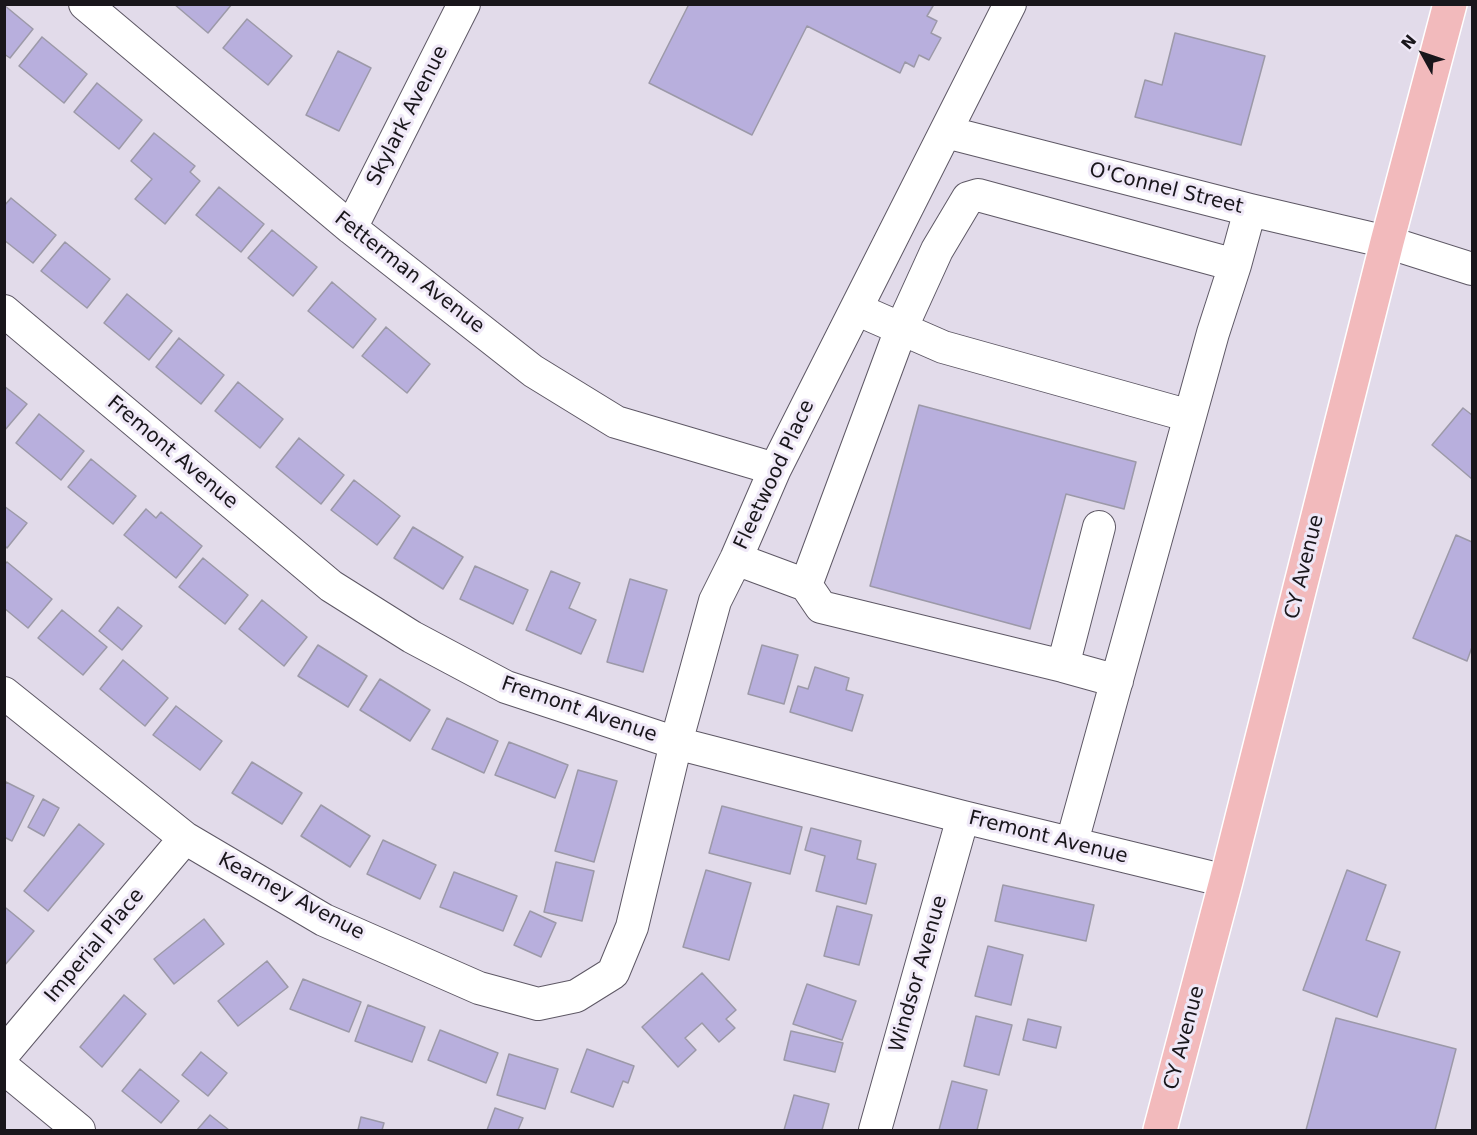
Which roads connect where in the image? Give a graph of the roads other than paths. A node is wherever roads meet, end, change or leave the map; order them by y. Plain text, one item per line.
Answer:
1 (85, 4) edge
2 (465, 4) edge
3 (1010, 4) edge
4 (1450, 4) edge
5 (946, 132) junction
6 (1250, 210) junction
7 (351, 228) junction
8 (1388, 242) junction
9 (1235, 265) junction
10 (1473, 269) edge
11 (856, 309) junction
12 (4, 311) edge
13 (902, 329) junction
14 (1190, 416) junction
15 (775, 469) junction
16 (1099, 527) dead end
17 (736, 559) junction
18 (806, 585) junction
19 (1064, 666) junction
20 (1117, 681) junction
21 (4, 693) edge
22 (676, 743) junction
23 (963, 817) junction
24 (185, 838) junction
25 (1072, 842) junction
26 (1226, 881) junction
27 (613, 973) joint
28 (4, 1053) edge
29 (4, 1068) edge
30 (79, 1131) edge
31 (875, 1131) edge
32 (1160, 1131) edge

1 - 7 street, Fetterman Avenue
2 - 7 street, Skylark Avenue
3 - 5 street, Fleetwood Place
4 - 8 main road, CY Avenue
5 - 6 street, O'Connel Street
5 - 11 street, Fleetwood Place
6 - 8 street, O'Connel Street
6 - 9 street
7 - 15 street, Fetterman Avenue
8 - 10 street, O'Connel Street
8 - 26 main road, CY Avenue
9 - 13 street
9 - 14 street
11 - 13 street
11 - 15 street, Fleetwood Place
12 - 22 street, Fremont Avenue
13 - 14 street
13 - 18 street
14 - 20 street
15 - 17 street, Fleetwood Place
16 - 19 street
17 - 18 street
17 - 22 street, Fleetwood Place
18 - 19 street
19 - 20 street
20 - 25 street
21 - 24 street, Kearney Avenue
22 - 23 street, Fremont Avenue
22 - 27 street, Fleetwood Place
23 - 25 street, Fremont Avenue
23 - 31 street, Windsor Avenue
24 - 27 street, Kearney Avenue
24 - 28 street, Imperial Place
25 - 26 street, Fremont Avenue
26 - 32 main road, CY Avenue
29 - 30 street

